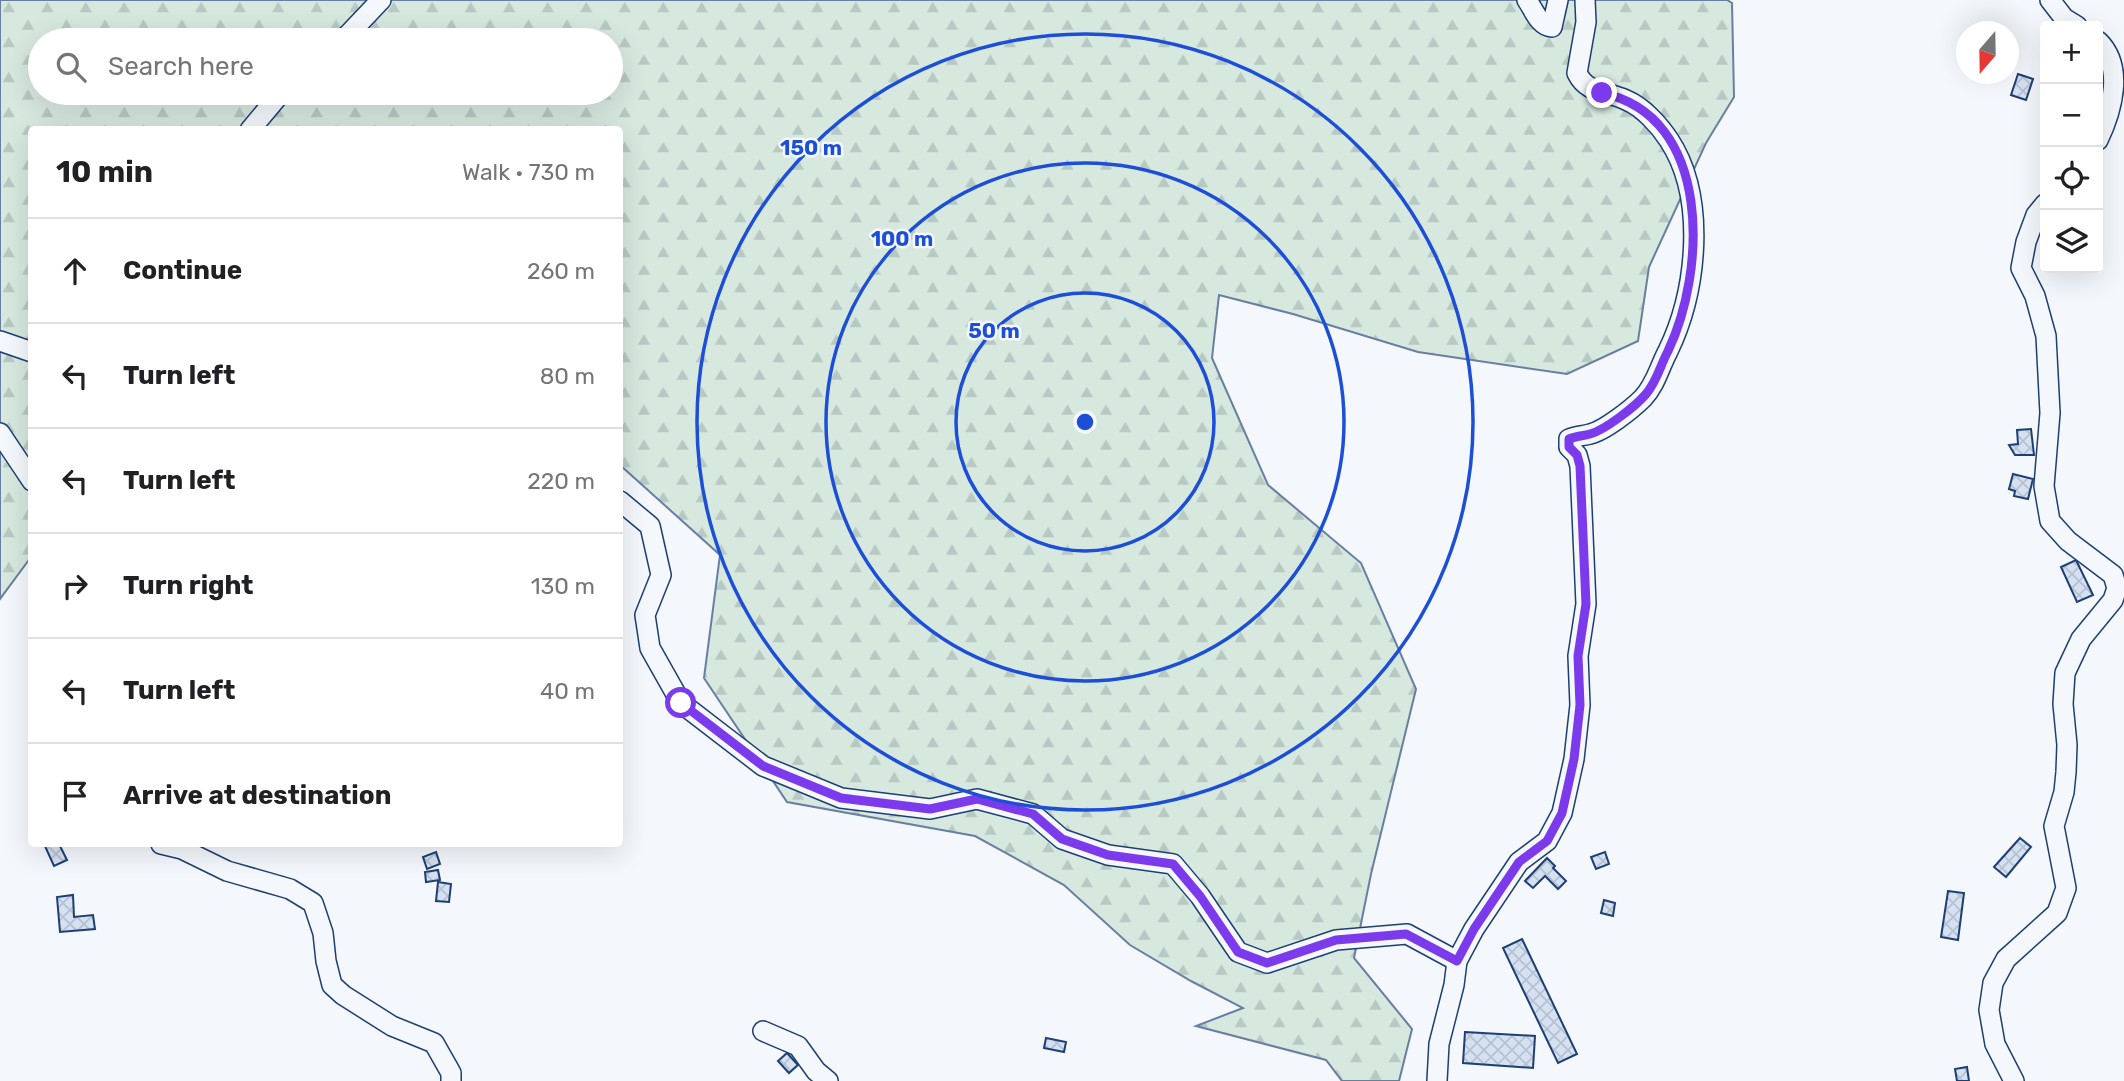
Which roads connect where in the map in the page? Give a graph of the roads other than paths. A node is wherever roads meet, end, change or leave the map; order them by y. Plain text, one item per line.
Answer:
1 (381, 0) edge
2 (1528, 0) edge
3 (1558, 0) edge
4 (1585, 0) edge
5 (2050, 0) edge
6 (2069, 21) edge
7 (354, 28) edge
8 (2103, 44) edge
9 (271, 105) edge
10 (253, 126) edge
11 (2103, 130) edge
12 (2040, 210) edge
13 (0, 341) edge
14 (28, 351) edge
15 (0, 433) edge
16 (28, 475) edge
17 (623, 503) edge
18 (174, 847) edge
19 (1457, 961) junction
20 (763, 1031) dead end
21 (451, 1081) edge
22 (828, 1081) edge
23 (1437, 1081) edge
24 (2014, 1081) edge

1 - 7 street
2 - 3 street
4 - 19 street
5 - 6 street
8 - 11 street
9 - 10 street
12 - 24 street
13 - 14 street
15 - 16 street
17 - 19 street
18 - 21 street
19 - 23 street
20 - 22 street

